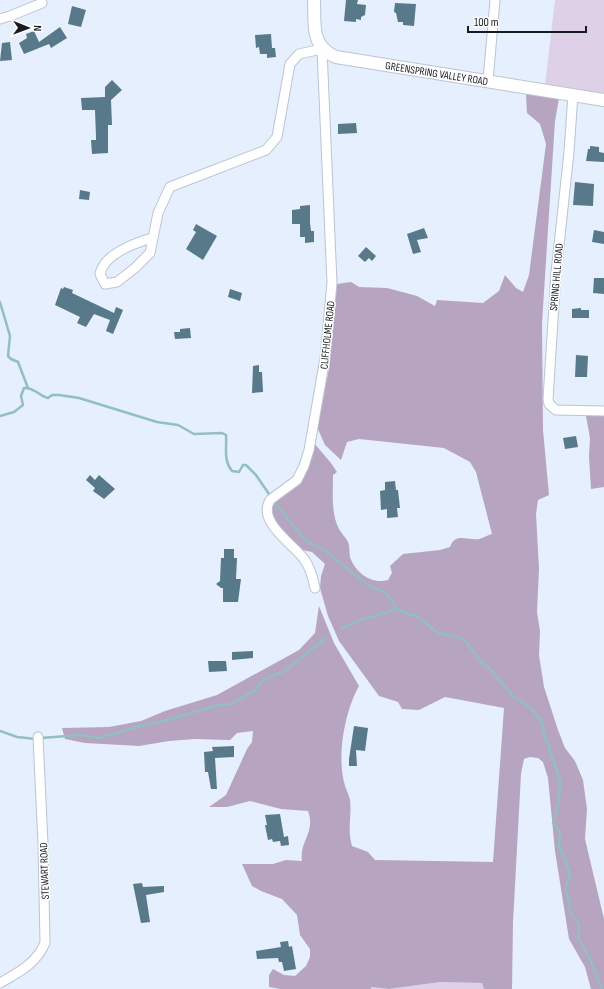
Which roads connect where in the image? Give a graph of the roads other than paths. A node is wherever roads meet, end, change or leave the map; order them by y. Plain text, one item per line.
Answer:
1 (314, 0) edge
2 (495, 0) edge
3 (42, 3) dead end
4 (0, 18) edge
5 (322, 50) junction
6 (488, 80) junction
7 (574, 94) junction
8 (604, 100) edge
9 (152, 238) junction
10 (604, 412) edge
11 (315, 588) dead end
12 (38, 739) dead end
13 (0, 983) edge

1 - 5 main road
2 - 6 street
3 - 4 street
5 - 6 main road, GREENSPRING VALLEY ROAD
5 - 9 street
5 - 11 street, CLIFFHOLME ROAD
6 - 7 main road, GREENSPRING VALLEY ROAD
7 - 8 main road, GREENSPRING VALLEY ROAD
7 - 10 street, SPRING HILL ROAD
9 - 9 street
12 - 13 street, STEWART ROAD

